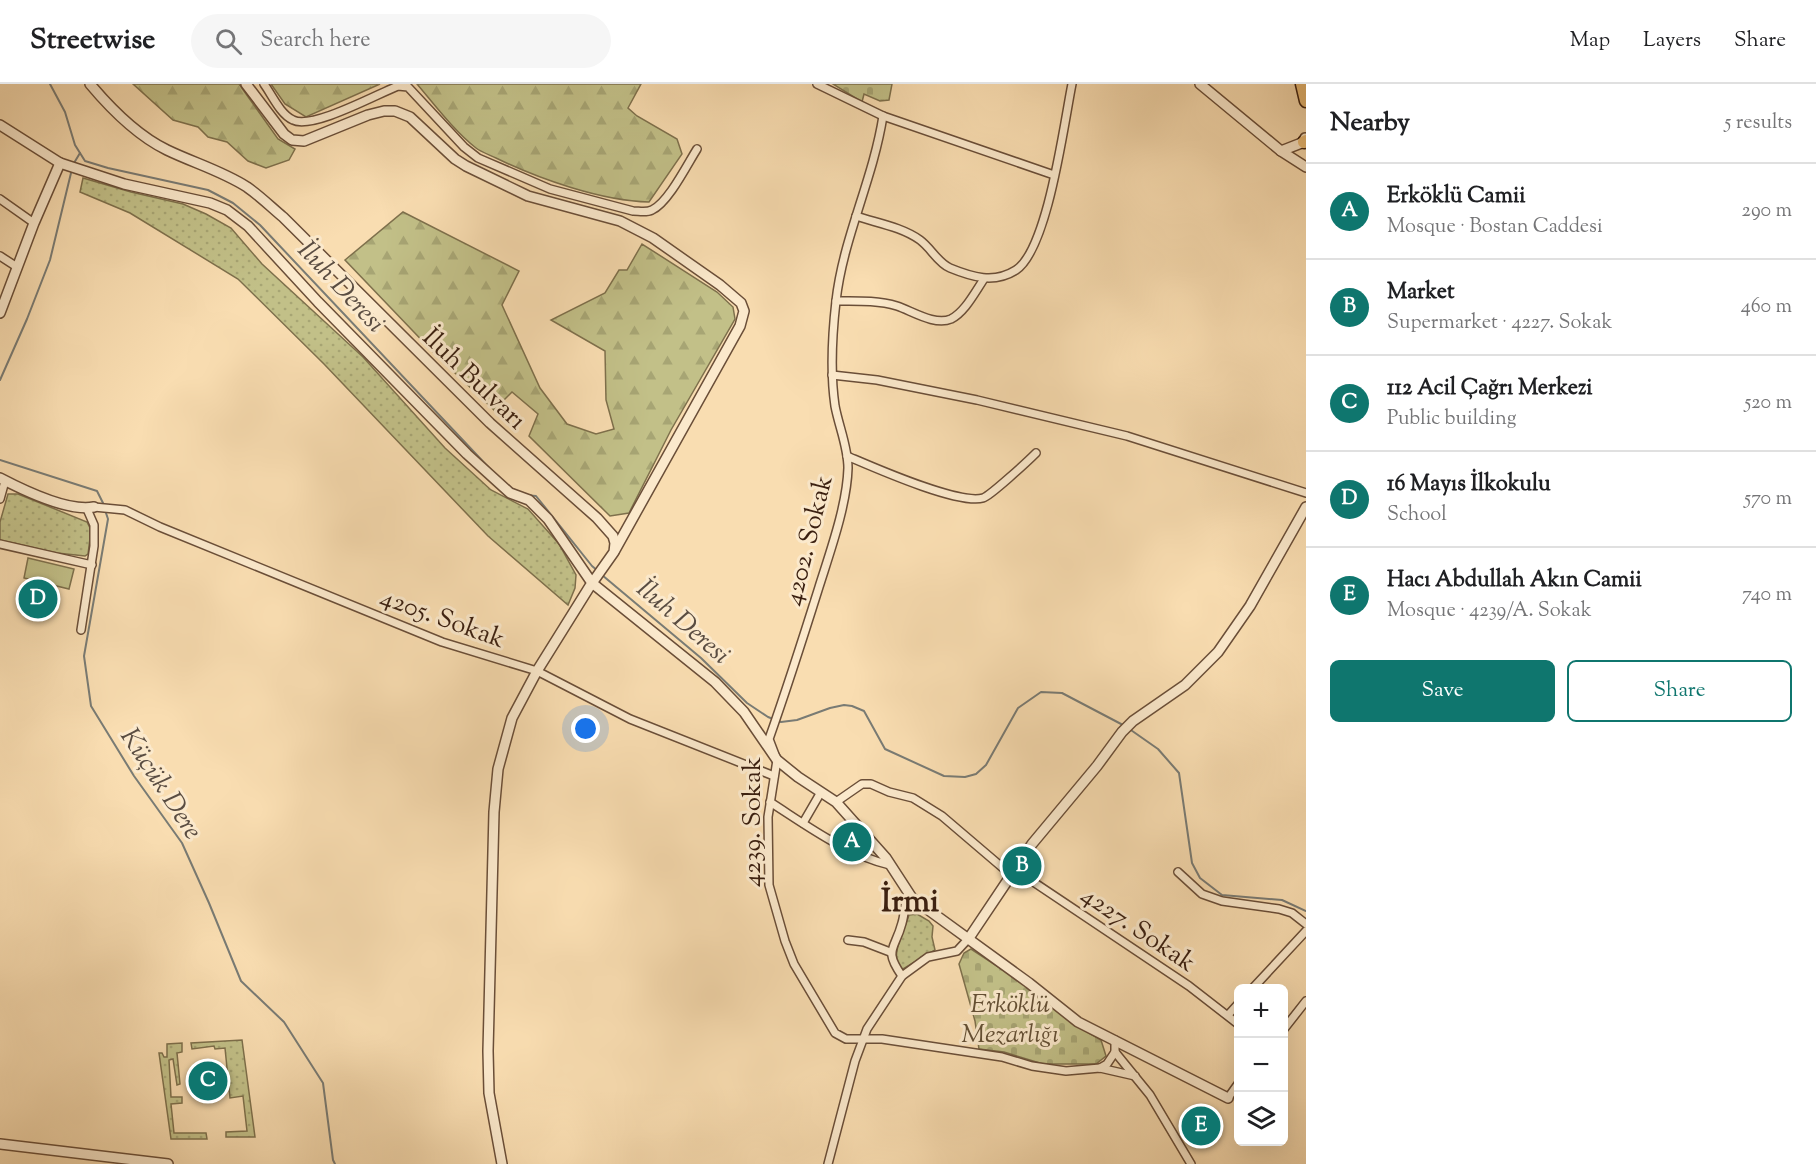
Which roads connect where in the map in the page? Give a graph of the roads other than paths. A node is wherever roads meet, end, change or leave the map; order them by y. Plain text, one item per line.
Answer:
1 (90, 84) edge
2 (246, 84) edge
3 (264, 84) edge
4 (817, 84) edge
5 (1072, 84) edge
6 (1200, 84) edge
7 (1302, 84) edge
8 (1306, 101) edge
9 (883, 117) junction
10 (0, 125) edge
11 (1306, 140) edge
12 (697, 149) dead end
13 (1281, 150) junction
14 (60, 163) junction
15 (1306, 167) edge
16 (1054, 175) junction
17 (0, 199) edge
18 (856, 216) junction
19 (34, 223) junction
20 (0, 256) edge
21 (17, 267) junction
22 (984, 279) junction
23 (836, 301) junction
24 (0, 314) edge
25 (832, 375) junction
26 (1036, 453) dead end
27 (847, 456) junction
28 (3, 479) edge
29 (1306, 493) edge
30 (0, 499) edge
31 (1306, 507) edge
32 (90, 508) junction
33 (0, 544) edge
34 (612, 556) junction
35 (92, 565) junction
36 (593, 581) junction
37 (81, 630) dead end
38 (537, 671) junction
39 (774, 724) joint
40 (777, 760) junction
41 (774, 776) junction
42 (821, 792) junction
43 (770, 802) junction
44 (836, 802) junction
45 (803, 824) junction
46 (890, 865) junction
47 (1012, 872) junction
48 (1178, 872) dead end
49 (908, 894) junction
50 (1306, 924) edge
51 (1306, 931) edge
52 (969, 938) junction
53 (848, 940) dead end
54 (890, 952) junction
55 (902, 976) junction
56 (1257, 984) edge
57 (1306, 1001) edge
58 (1234, 1009) edge
59 (1228, 1015) junction
60 (1234, 1020) edge
61 (1288, 1024) edge
62 (863, 1039) junction
63 (1115, 1040) junction
64 (1115, 1052) junction
65 (1101, 1068) junction
66 (1135, 1076) junction
67 (1234, 1090) edge
68 (1228, 1098) joint
69 (0, 1144) edge
70 (168, 1164) edge
71 (502, 1164) edge
72 (828, 1164) edge
73 (1191, 1164) edge

1 - 34 street, İluh Bulvarı
2 - 34 street
3 - 12 street
4 - 9 street
5 - 16 street
6 - 13 street
7 - 8 main road
9 - 16 street
9 - 18 street, 4202. Sokak
10 - 14 street
11 - 13 street
13 - 15 street
14 - 19 street
14 - 36 street
16 - 22 street
17 - 19 street
18 - 22 street
18 - 23 street, 4202. Sokak
19 - 21 street
20 - 21 street
21 - 24 street
22 - 23 street
23 - 25 street, 4202. Sokak
25 - 27 street, 4202. Sokak
25 - 29 street
26 - 27 street
27 - 39 street, 4202. Sokak
28 - 30 street
28 - 32 street
31 - 47 street
32 - 35 street
32 - 38 street, 4205. Sokak
33 - 35 street
34 - 36 street
35 - 37 street
36 - 38 street
36 - 40 street
38 - 41 street, 4205. Sokak
38 - 71 street
39 - 40 street, 4239. Sokak
40 - 41 street, 4239. Sokak
40 - 42 street
41 - 43 street, 4239. Sokak
42 - 44 street
42 - 45 street
43 - 45 street
43 - 62 street, 4239. Sokak
44 - 46 street
44 - 47 street, 4227. Sokak
45 - 46 street
46 - 49 street
47 - 52 street
47 - 59 street, 4227. Sokak
48 - 50 street
49 - 52 street
49 - 54 street
51 - 56 street
52 - 55 street
52 - 63 street
53 - 54 street
54 - 55 street
55 - 62 street
57 - 61 street
58 - 59 street
59 - 60 street, 4227. Sokak
62 - 65 street, 4239. Sokak
62 - 72 street
63 - 64 street
63 - 68 street
64 - 65 street
64 - 66 street
65 - 66 street, 4239. Sokak
66 - 73 street
67 - 68 street
69 - 70 street

